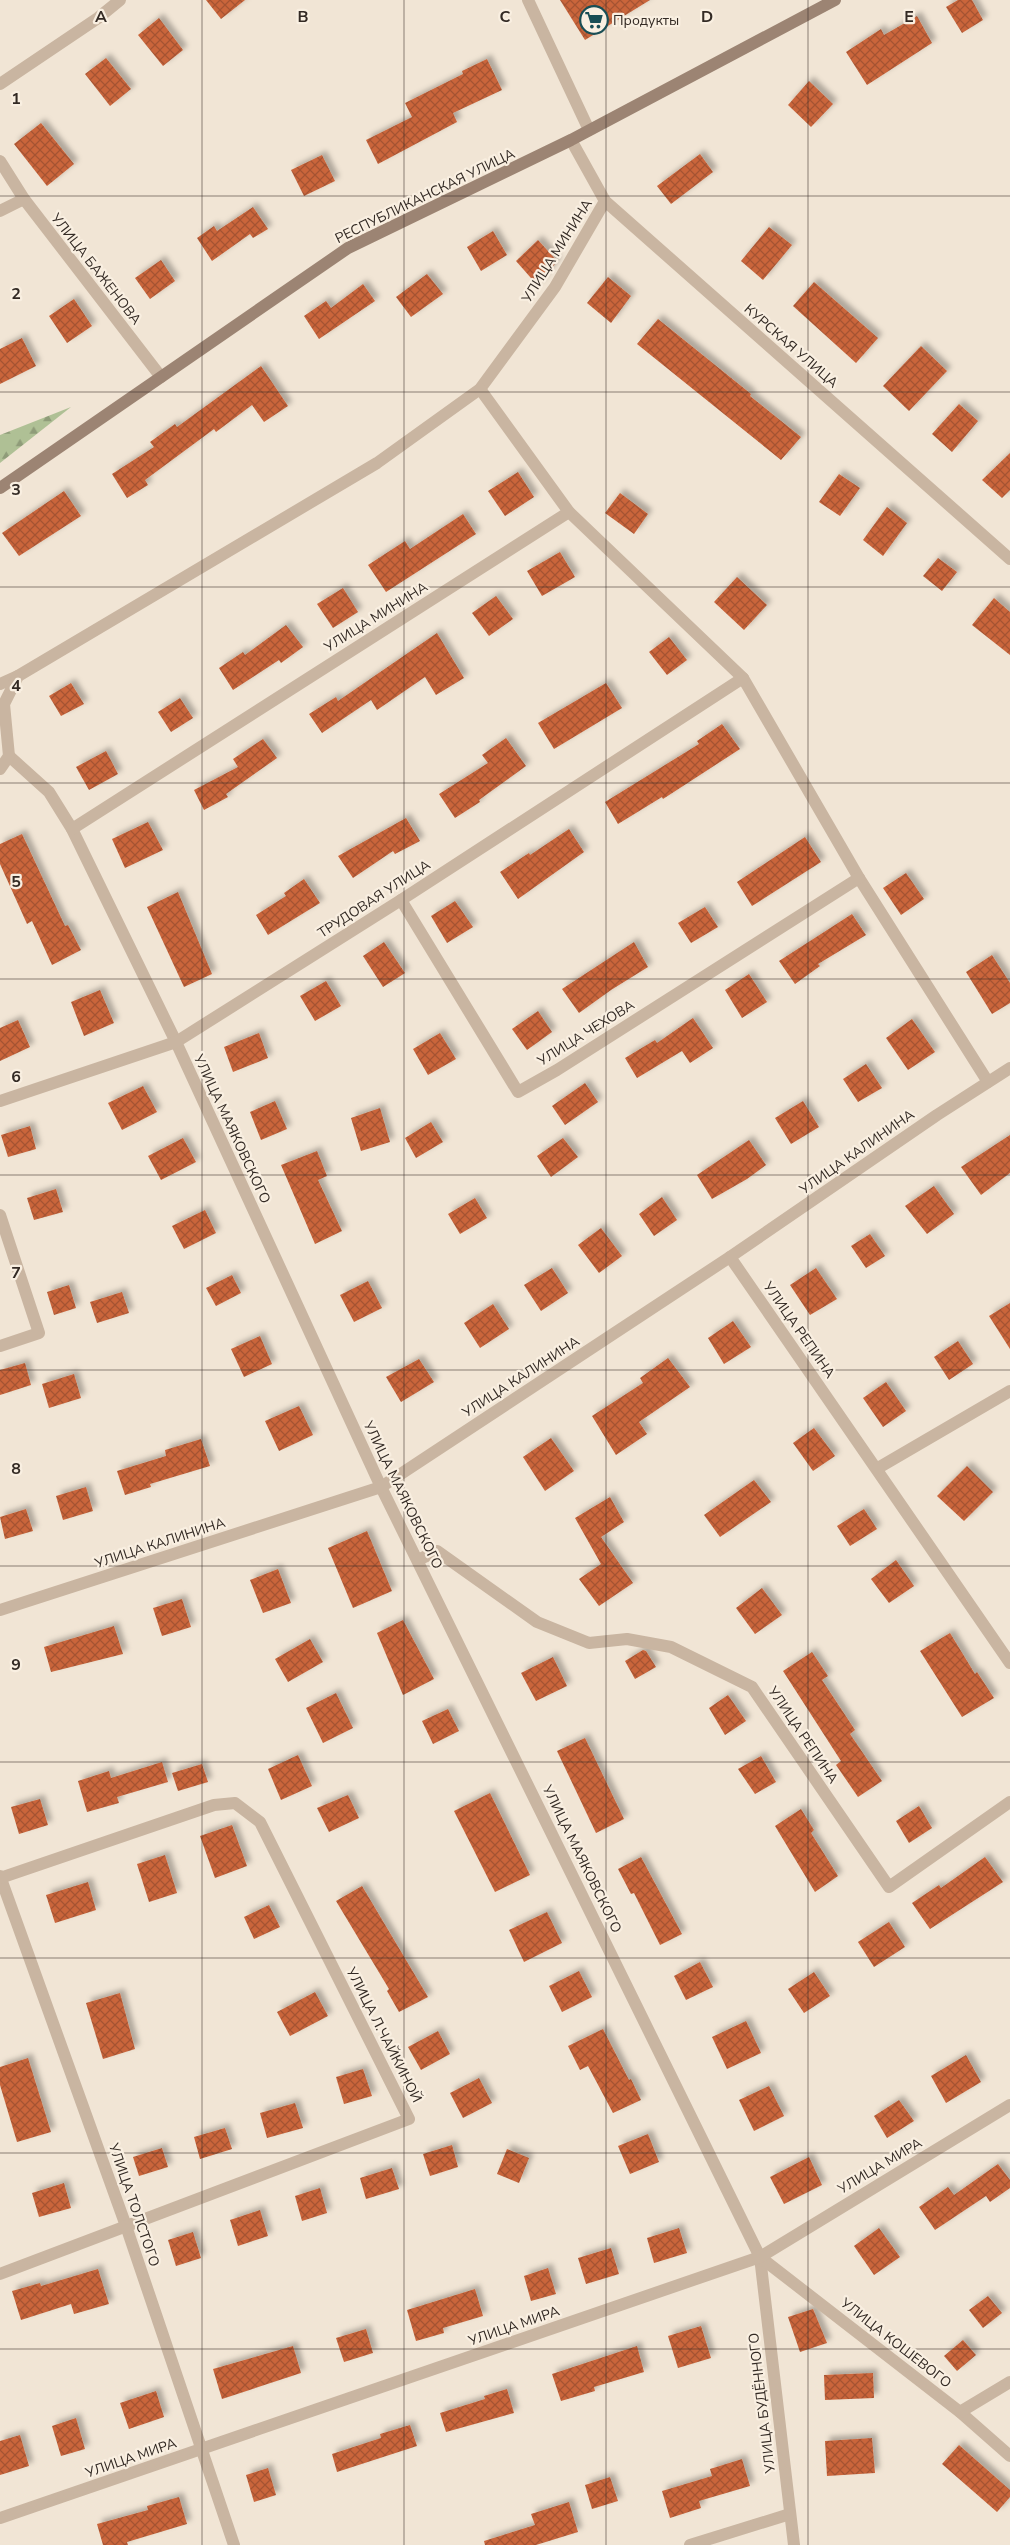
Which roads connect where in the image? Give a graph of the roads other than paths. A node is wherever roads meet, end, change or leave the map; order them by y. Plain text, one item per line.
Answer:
1 (120, 0) edge
2 (528, 0) edge
3 (835, 0) edge
4 (0, 84) edge
5 (589, 130) junction
6 (571, 140) junction
7 (0, 161) edge
8 (24, 199) junction
9 (605, 201) junction
10 (0, 211) edge
11 (161, 377) junction
12 (480, 389) junction
13 (0, 488) edge
14 (569, 512) junction
15 (1010, 559) edge
16 (18, 676) junction
17 (743, 678) junction
18 (0, 684) edge
19 (9, 756) junction
20 (0, 769) edge
21 (72, 829) junction
22 (859, 878) junction
23 (401, 900) junction
24 (176, 1042) junction
25 (1010, 1068) edge
26 (988, 1082) junction
27 (0, 1101) edge
28 (0, 1215) edge
29 (730, 1257) junction
30 (0, 1346) edge
31 (1010, 1392) edge
32 (878, 1468) junction
33 (381, 1487) junction
34 (418, 1560) junction
35 (0, 1610) edge
36 (1010, 1663) edge
37 (1010, 1802) edge
38 (0, 1877) edge
39 (1010, 2105) edge
40 (126, 2226) junction
41 (760, 2257) junction
42 (0, 2274) edge
43 (1010, 2382) edge
44 (960, 2412) junction
45 (202, 2450) junction
46 (1010, 2456) edge
47 (790, 2514) junction
48 (0, 2518) edge
49 (234, 2545) edge
50 (690, 2545) edge
51 (794, 2545) edge

1 - 4 street
2 - 5 street
3 - 5 street, РЕСПУБЛИКАНСКАЯ УЛИЦА
5 - 6 street, РЕСПУБЛИКАНСКАЯ УЛИЦА
6 - 9 street, КУРСКАЯ УЛИЦА
6 - 11 street, РЕСПУБЛИКАНСКАЯ УЛИЦА
7 - 8 street, УЛИЦА БАЖЕНОВА
8 - 10 street
8 - 11 street, УЛИЦА БАЖЕНОВА
9 - 12 street, УЛИЦА МИНИНА
9 - 15 street, КУРСКАЯ УЛИЦА
11 - 13 street, РЕСПУБЛИКАНСКАЯ УЛИЦА
12 - 14 street
12 - 16 street, УЛИЦА МИНИНА
14 - 17 street
14 - 21 street, УЛИЦА МИНИНА
16 - 18 street, УЛИЦА МИНИНА
16 - 19 street
17 - 22 street
17 - 23 street, ТРУДОВАЯ УЛИЦА
19 - 20 street
19 - 21 street, УЛИЦА МАЯКОВСКОГО
21 - 24 street, УЛИЦА МАЯКОВСКОГО
22 - 23 street, УЛИЦА ЧЕХОВА
22 - 26 street
23 - 24 street, ТРУДОВАЯ УЛИЦА
24 - 27 street, ТРУДОВАЯ УЛИЦА
24 - 33 street, УЛИЦА МАЯКОВСКОГО
25 - 26 street, УЛИЦА КАЛИНИНА
26 - 29 street, УЛИЦА КАЛИНИНА
28 - 30 street
29 - 32 street, УЛИЦА РЕПИНА
29 - 33 street, УЛИЦА КАЛИНИНА
31 - 32 street
32 - 36 street, УЛИЦА РЕПИНА
33 - 34 street, УЛИЦА МАЯКОВСКОГО
33 - 35 street, УЛИЦА КАЛИНИНА
34 - 37 street, УЛИЦА РЕПИНА
34 - 41 street, УЛИЦА МАЯКОВСКОГО
38 - 40 street, УЛИЦА ТОЛСТОГО
38 - 40 street, УЛИЦА Л.ЧАЙКИНОЙ
39 - 41 street, УЛИЦА МИРА
40 - 42 street, УЛИЦА Л.ЧАЙКИНОЙ
40 - 45 street, УЛИЦА ТОЛСТОГО
41 - 44 street, УЛИЦА КОШЕВОГО
41 - 45 street, УЛИЦА МИРА
41 - 47 street, УЛИЦА БУДЁННОГО
43 - 44 street
44 - 46 street, УЛИЦА КОШЕВОГО
45 - 48 street, УЛИЦА МИРА
45 - 49 street, УЛИЦА ТОЛСТОГО
47 - 50 street
47 - 51 street, УЛИЦА БУДЁННОГО

